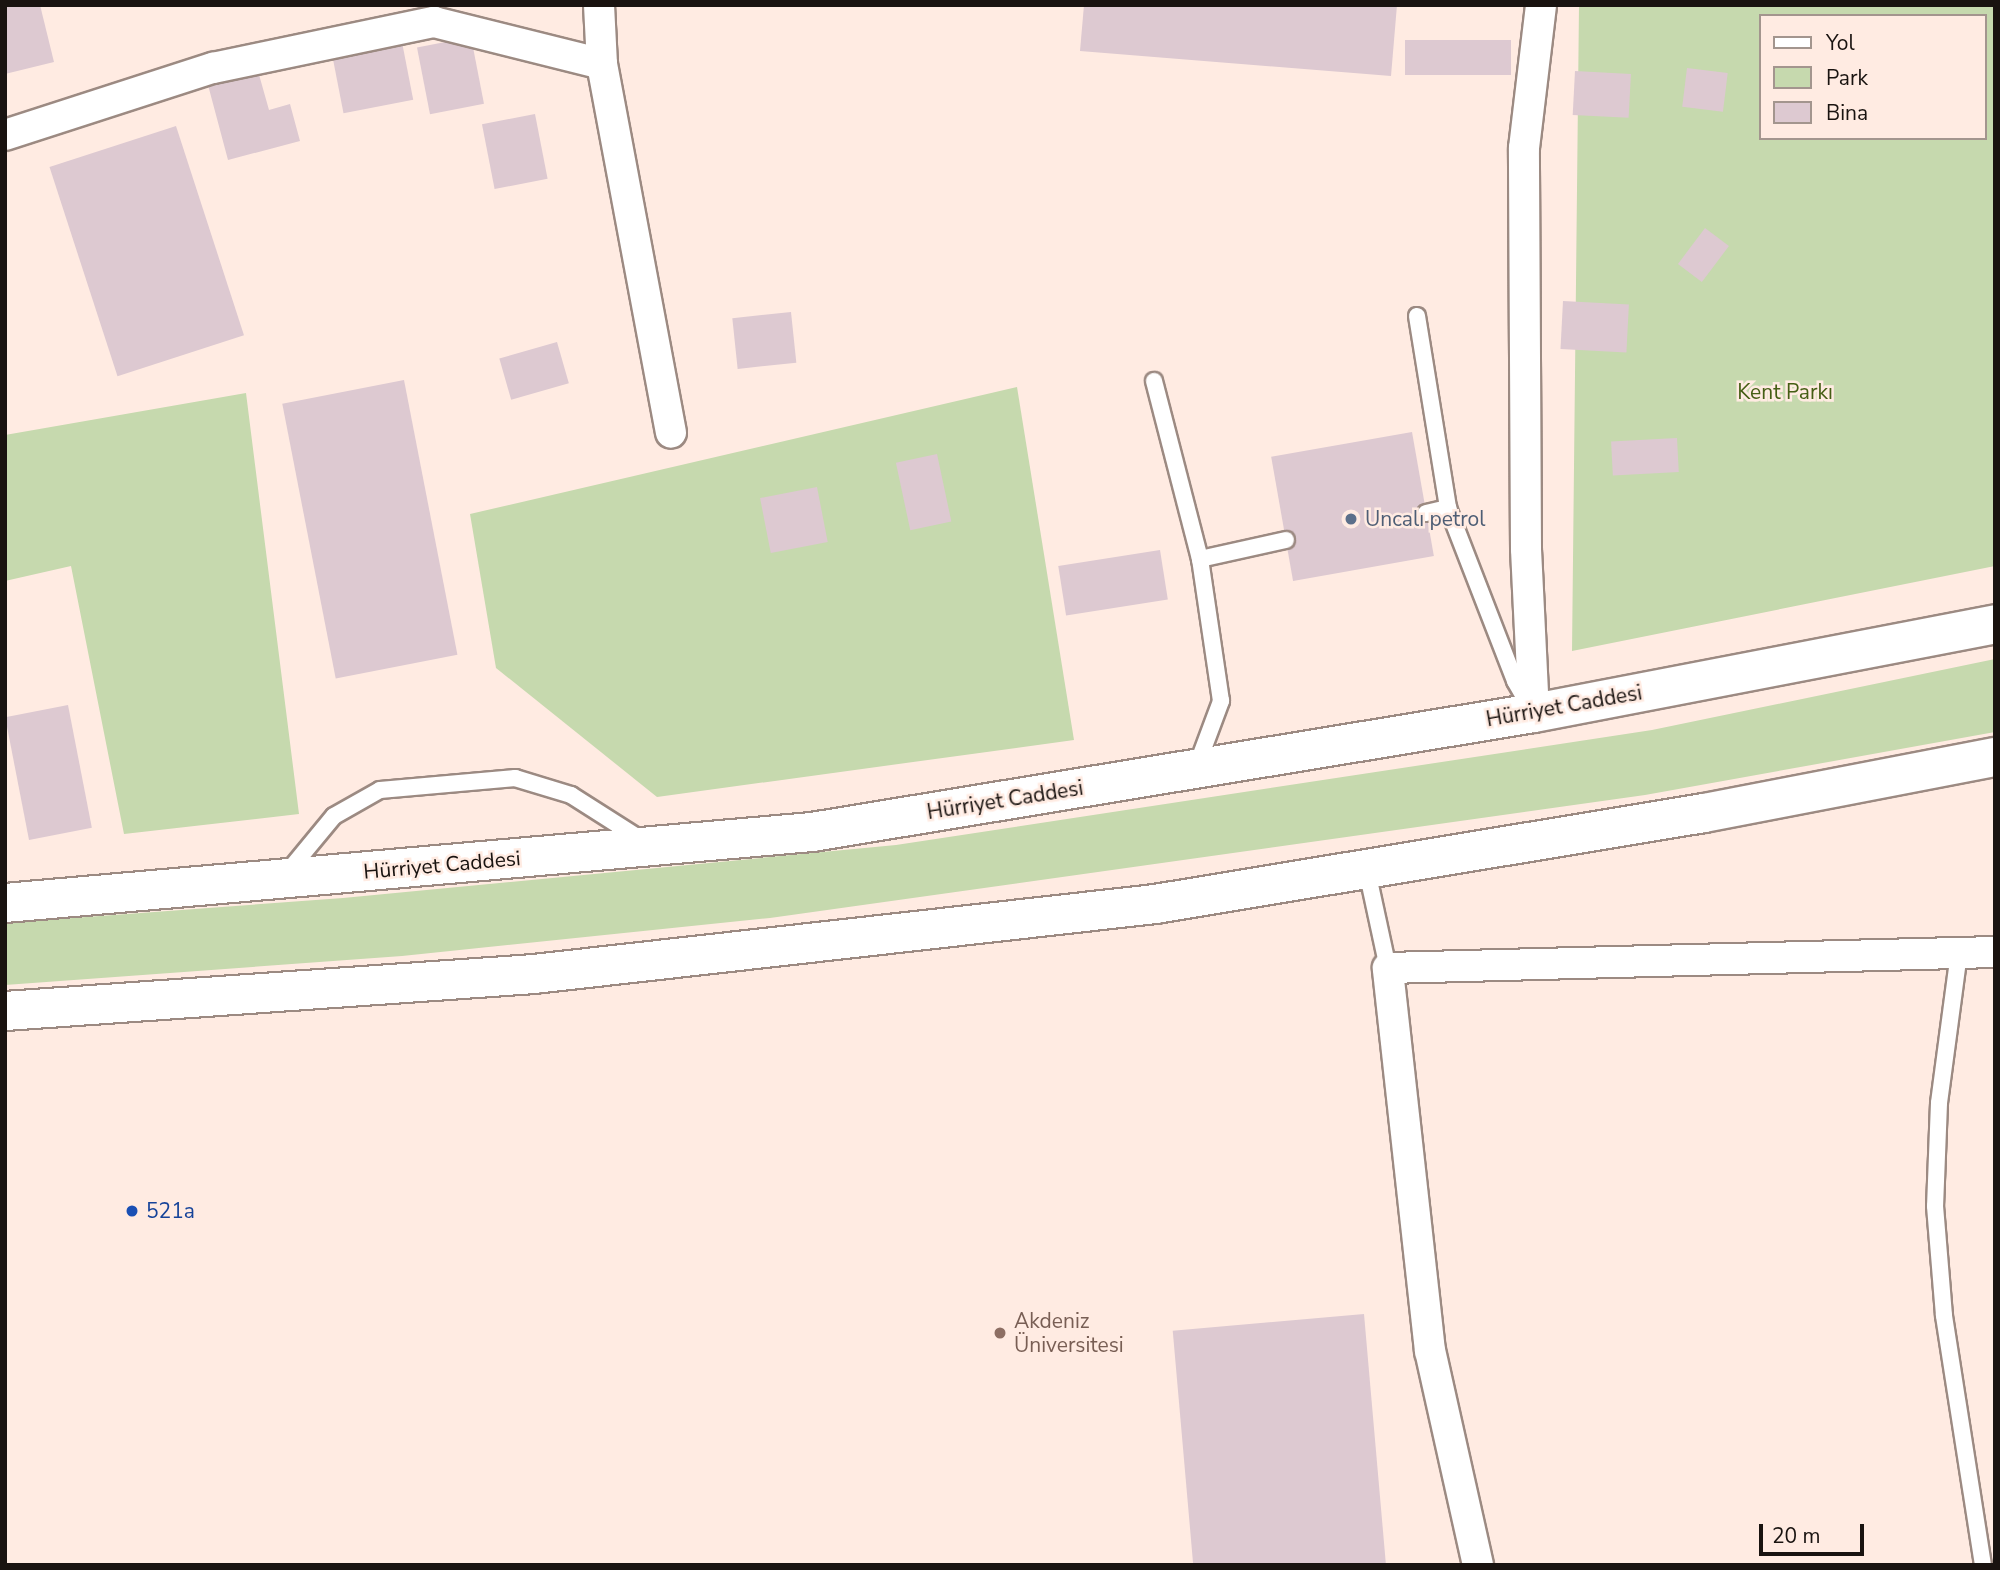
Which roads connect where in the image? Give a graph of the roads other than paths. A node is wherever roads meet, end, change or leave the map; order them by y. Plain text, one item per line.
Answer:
1 (599, 5) edge
2 (1541, 5) edge
3 (602, 64) junction
4 (5, 135) edge
5 (1417, 316) dead end
6 (1154, 381) dead end
7 (671, 433) dead end
8 (1448, 508) junction
9 (1426, 513) dead end
10 (1286, 540) dead end
11 (1200, 559) junction
12 (1995, 624) edge
13 (1534, 713) junction
14 (1995, 757) edge
15 (1195, 769) junction
16 (651, 846) junction
17 (1367, 871) junction
18 (282, 879) junction
19 (5, 903) edge
20 (1995, 952) edge
21 (1959, 953) junction
22 (1388, 968) junction
23 (5, 1011) edge
24 (1478, 1565) edge
25 (1983, 1565) edge

1 - 3 street
2 - 13 street
3 - 4 street
3 - 7 street
5 - 8 lane
6 - 11 lane
8 - 9 lane
8 - 13 lane
10 - 11 lane
11 - 15 lane
12 - 13 highway, Hürriyet Caddesi
13 - 15 highway, Hürriyet Caddesi
14 - 17 highway
15 - 16 highway, Hürriyet Caddesi
16 - 18 highway, Hürriyet Caddesi
16 - 18 lane
17 - 22 lane
17 - 23 highway
18 - 19 highway, Hürriyet Caddesi
20 - 21 street
21 - 22 street
21 - 25 lane
22 - 24 street

